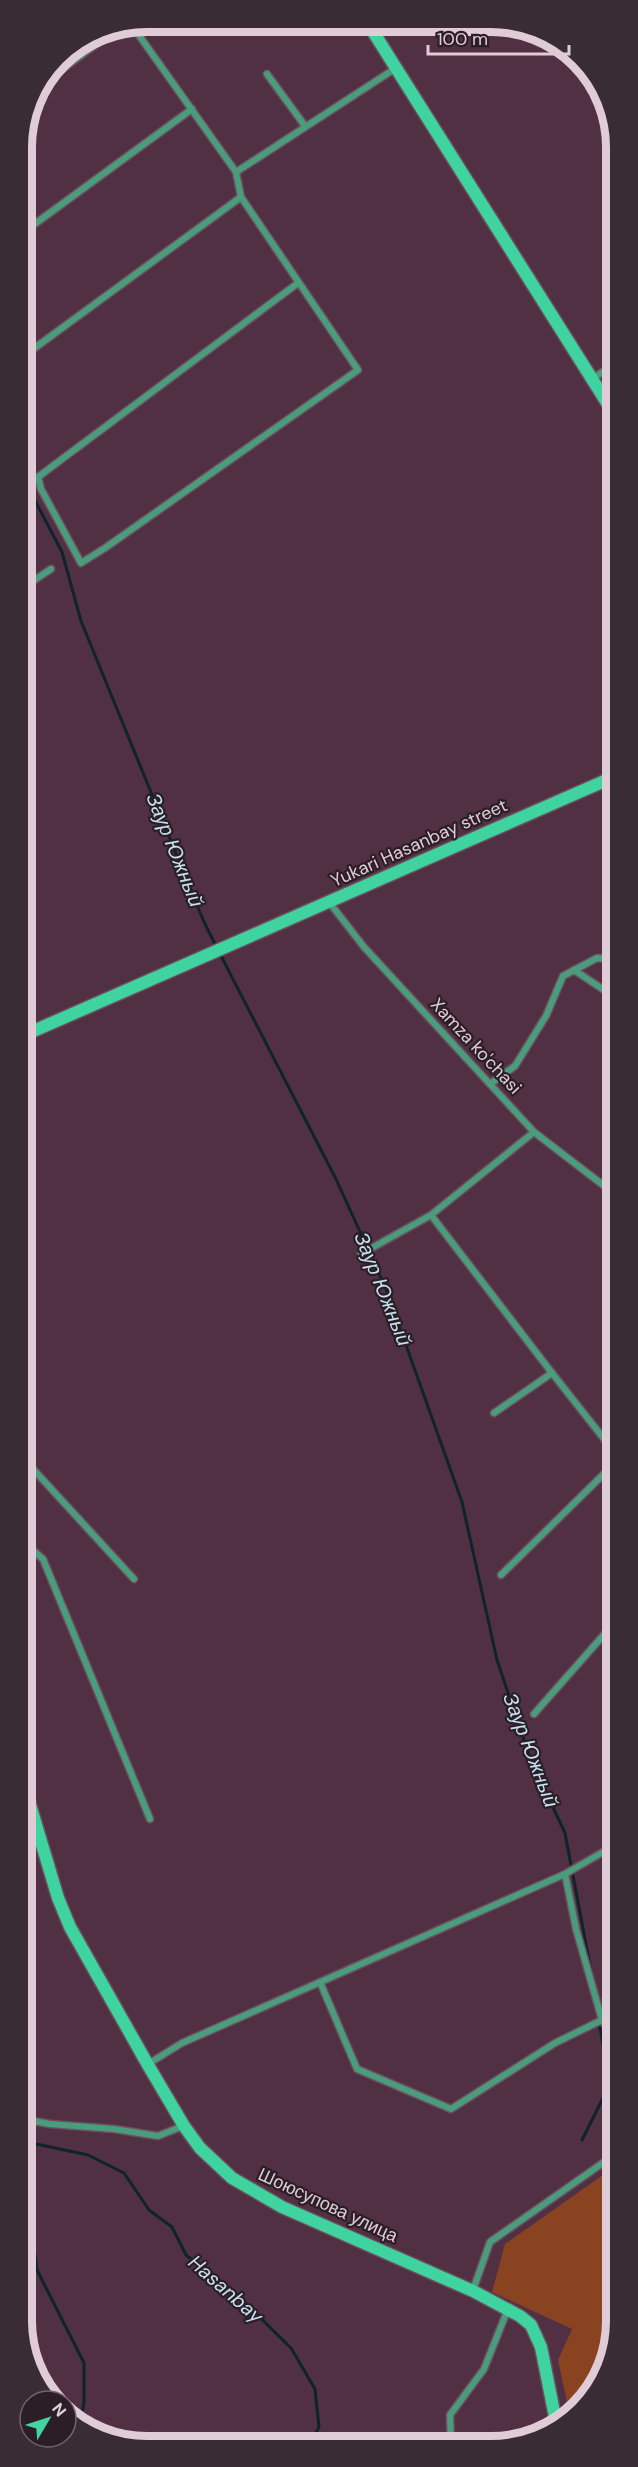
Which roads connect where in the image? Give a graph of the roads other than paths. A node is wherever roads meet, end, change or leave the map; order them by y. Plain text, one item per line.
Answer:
1 (137, 32) edge
2 (373, 32) edge
3 (99, 42) edge
4 (66, 65) joint
5 (63, 67) edge
6 (396, 68) junction
7 (267, 74) dead end
8 (192, 110) junction
9 (306, 126) junction
10 (236, 172) junction
11 (241, 197) junction
12 (32, 226) edge
13 (298, 282) junction
14 (32, 350) edge
15 (606, 370) edge
16 (592, 379) junction
17 (606, 401) edge
18 (51, 569) dead end
19 (32, 582) edge
20 (606, 780) edge
21 (329, 902) junction
22 (606, 958) edge
23 (574, 970) junction
24 (606, 991) edge
25 (32, 1032) edge
26 (490, 1084) junction
27 (534, 1132) junction
28 (606, 1187) edge
29 (431, 1215) junction
30 (361, 1254) dead end
31 (552, 1373) junction
32 (494, 1413) dead end
33 (606, 1441) edge
34 (32, 1468) edge
35 (606, 1472) edge
36 (32, 1550) edge
37 (501, 1575) dead end
38 (134, 1579) dead end
39 (606, 1632) edge
40 (534, 1714) dead end
41 (32, 1811) edge
42 (150, 1819) dead end
43 (606, 1851) edge
44 (565, 1874) junction
45 (320, 1982) junction
46 (602, 2020) junction
47 (606, 2026) edge
48 (148, 2065) junction
49 (32, 2121) edge
50 (184, 2126) junction
51 (606, 2161) edge
52 (473, 2291) junction
53 (508, 2308) junction
54 (555, 2416) edge
55 (451, 2436) edge

1 - 8 street
2 - 6 street
3 - 4 street
4 - 5 street
6 - 9 street
6 - 16 street
7 - 9 street
8 - 10 street
8 - 12 street
9 - 10 street
10 - 11 street
11 - 13 street
11 - 14 street
13 - 13 street
15 - 16 street
16 - 17 street
18 - 19 street
20 - 21 street, Yukari Hasanbay street
21 - 25 street, Yukari Hasanbay street
21 - 26 street, Xamza ko'chasi
22 - 23 street
23 - 24 street
23 - 26 street
26 - 27 street, Xamza ko'chasi
27 - 28 street, Xamza ko'chasi
27 - 29 street
29 - 30 street
29 - 31 street
31 - 32 street
31 - 33 street
34 - 38 street
35 - 37 street
36 - 42 street
39 - 40 street
41 - 48 street, Шоюсупова улица
43 - 44 street
44 - 45 street
44 - 46 street
45 - 46 street
45 - 48 street
46 - 47 street
48 - 50 street, Шоюсупова улица
49 - 50 street
50 - 52 street, Шоюсупова улица
51 - 52 street
52 - 53 street, Шоюсупова улица
53 - 54 street, Шоюсупова улица
53 - 55 street

